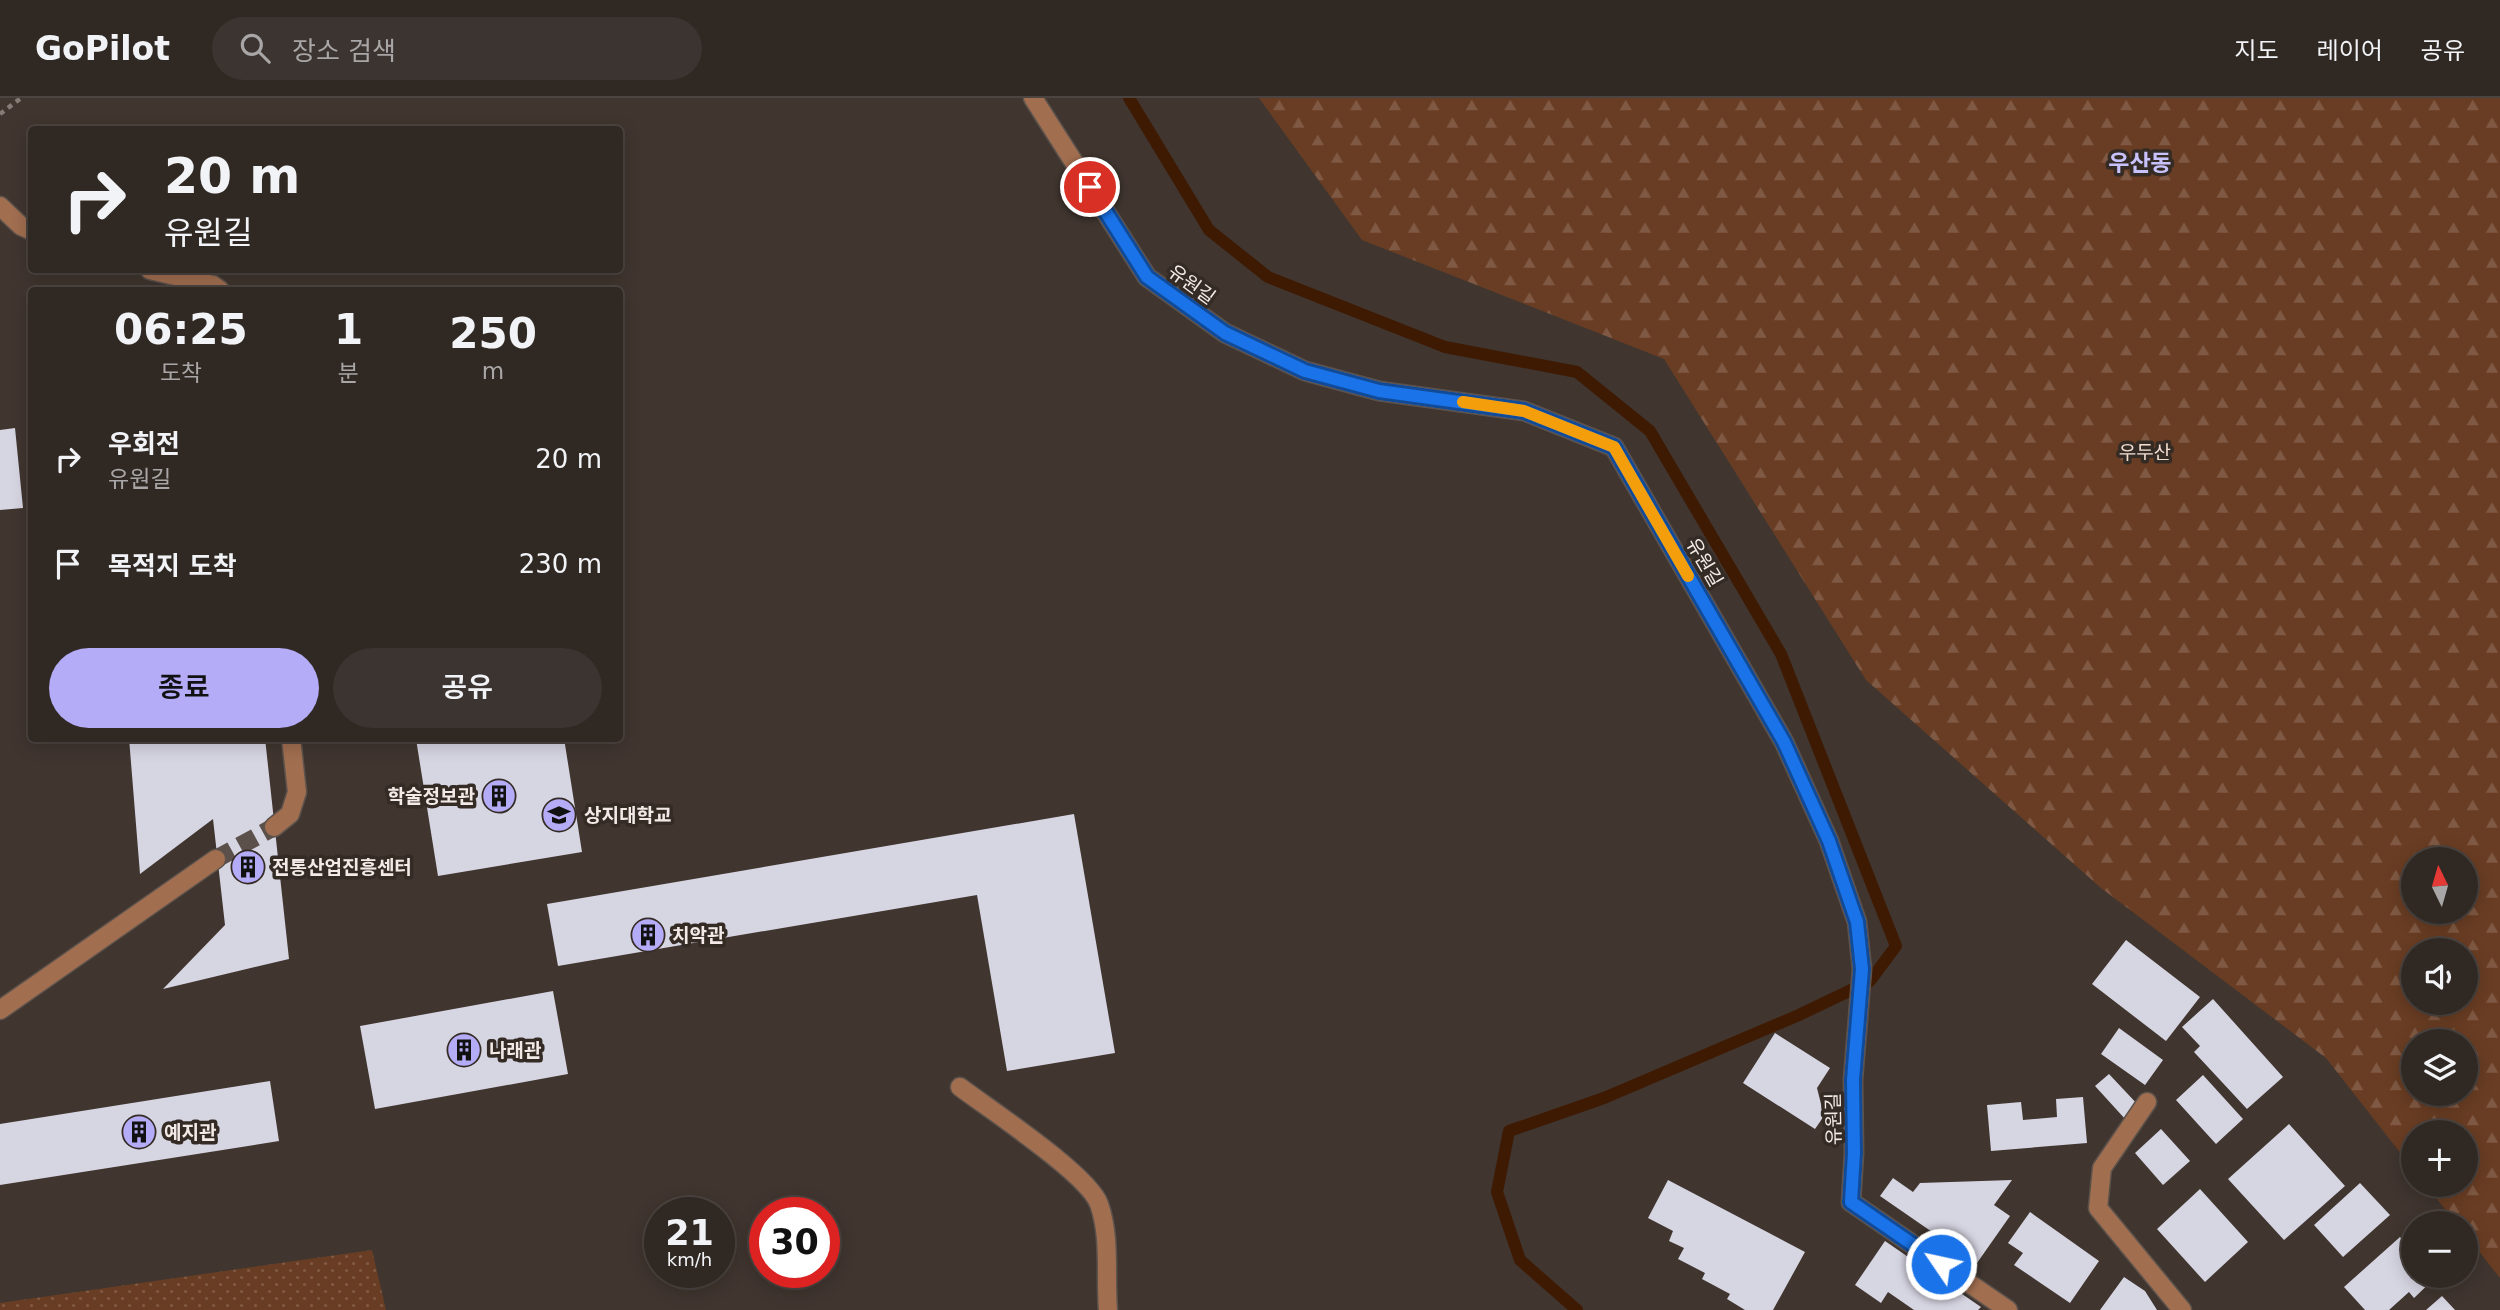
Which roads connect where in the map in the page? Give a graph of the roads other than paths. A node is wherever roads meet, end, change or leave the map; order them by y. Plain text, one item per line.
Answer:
1 (1033, 98) edge
2 (0, 206) edge
3 (28, 230) edge
4 (163, 273) edge
5 (216, 287) edge
6 (291, 742) edge
7 (274, 827) tunnel mouth
8 (216, 859) tunnel mouth
9 (0, 1010) edge
10 (960, 1087) dead end
11 (2147, 1102) dead end
12 (1108, 1310) edge
13 (2008, 1310) edge
14 (2182, 1310) edge

1 - 13 street, 유원길
2 - 3 street
4 - 5 street
6 - 7 street
8 - 9 street
10 - 12 street
11 - 14 street

